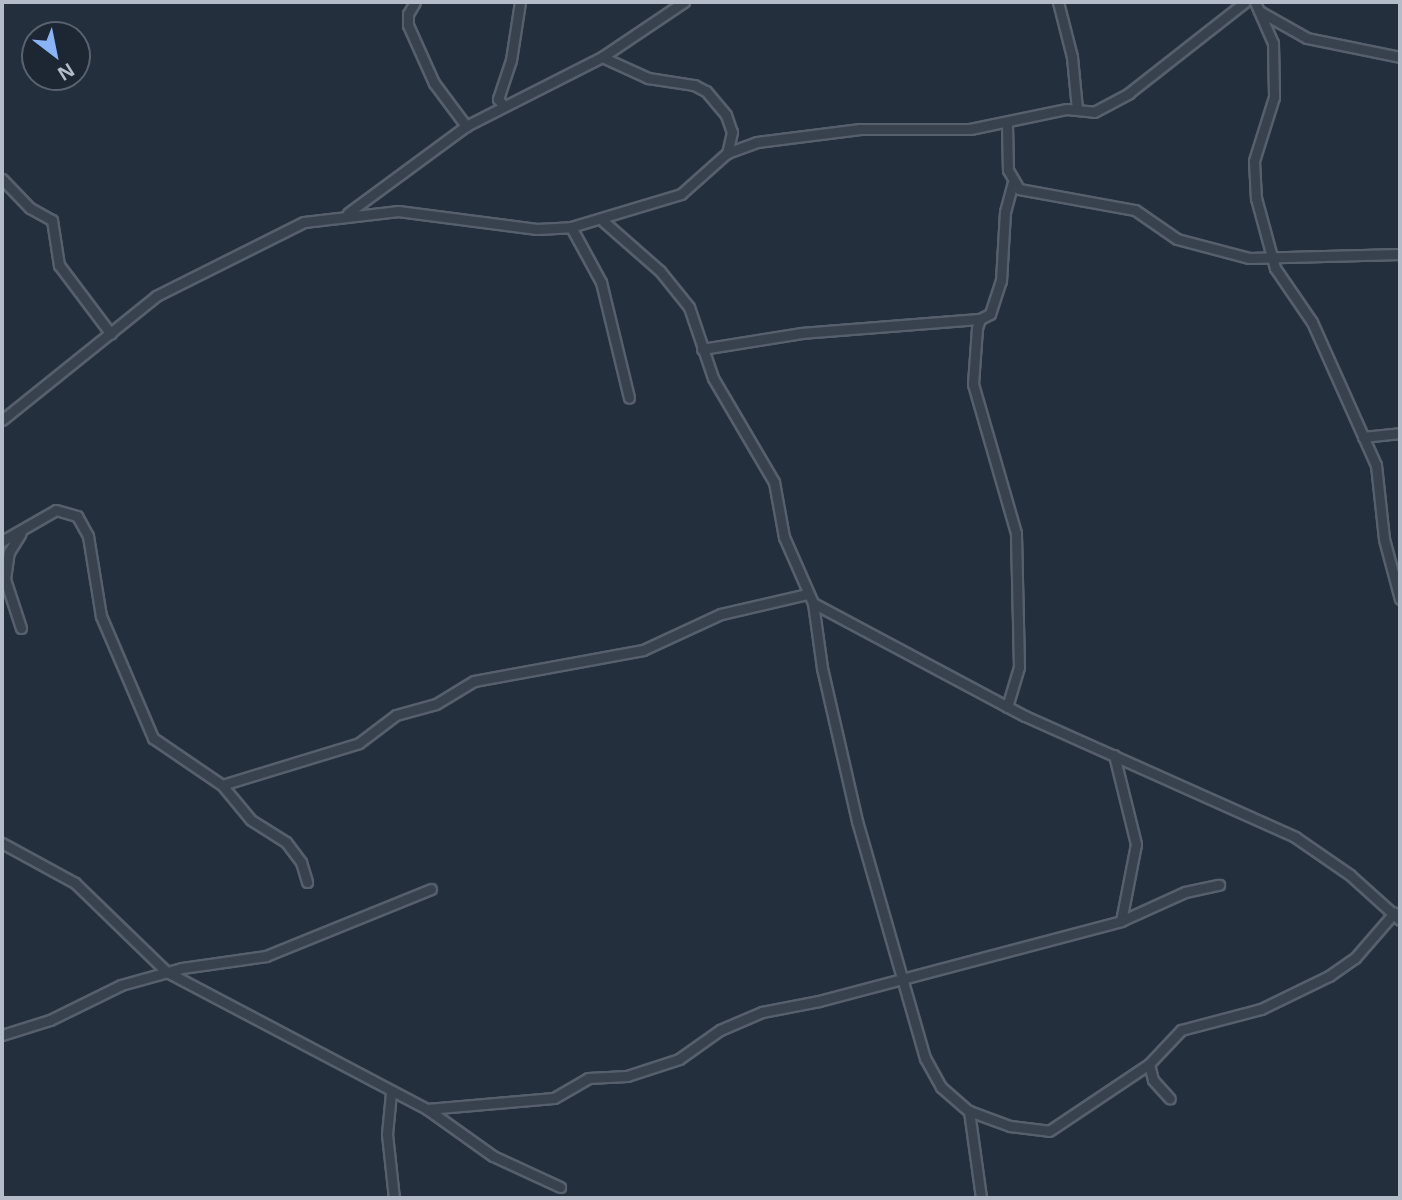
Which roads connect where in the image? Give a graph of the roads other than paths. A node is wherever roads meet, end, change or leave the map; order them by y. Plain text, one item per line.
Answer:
1 (415, 2) edge
2 (520, 2) edge
3 (684, 2) edge
4 (1058, 2) edge
5 (1244, 2) edge
6 (1257, 6) edge
7 (602, 57) junction
8 (1400, 57) edge
9 (503, 105) junction
10 (1077, 109) junction
11 (1007, 124) junction
12 (466, 126) junction
13 (727, 153) junction
14 (2, 179) edge
15 (1013, 183) junction
16 (347, 214) junction
17 (603, 221) junction
18 (571, 227) junction
19 (1400, 254) edge
20 (1272, 258) junction
21 (980, 319) junction
22 (111, 334) junction
23 (702, 349) junction
24 (629, 398) dead end
25 (2, 420) edge
26 (1400, 433) edge
27 (1363, 437) junction
28 (24, 529) junction
29 (2, 541) edge
30 (807, 594) junction
31 (1400, 599) edge
32 (813, 603) junction
33 (21, 628) dead end
34 (1007, 707) junction
35 (1114, 755) junction
36 (222, 785) junction
37 (2, 844) edge
38 (307, 882) dead end
39 (1219, 885) dead end
40 (431, 889) dead end
41 (1397, 916) edge
42 (1121, 921) junction
43 (167, 972) junction
44 (904, 976) junction
45 (2, 1035) edge
46 (1149, 1064) junction
47 (391, 1093) junction
48 (1170, 1099) dead end
49 (427, 1109) junction
50 (969, 1111) junction
51 (560, 1187) dead end
52 (394, 1198) edge
53 (981, 1198) edge

1 - 12 street
2 - 9 street
3 - 7 street
4 - 10 street
5 - 10 street
6 - 8 street
6 - 20 street
7 - 9 street
7 - 13 street
9 - 12 street
10 - 11 street
11 - 13 street
11 - 15 street
12 - 16 street
13 - 17 street
14 - 22 street
15 - 20 street
15 - 21 street
16 - 18 street
16 - 22 street
17 - 18 street
17 - 23 street
18 - 24 street
19 - 20 street
20 - 27 street
21 - 23 street
21 - 34 street
22 - 25 street
23 - 30 street
26 - 27 street
27 - 31 street
28 - 29 street
28 - 33 street
28 - 36 street
30 - 32 street
30 - 36 street
32 - 34 street
32 - 44 street
34 - 35 street
35 - 41 street
35 - 42 street
36 - 38 street
37 - 43 street
39 - 42 street
40 - 43 street
41 - 46 street
42 - 44 street
43 - 45 street
43 - 47 street
44 - 49 street
44 - 50 street
46 - 48 street
46 - 50 street
47 - 49 street
47 - 52 street
49 - 51 street
50 - 53 street

